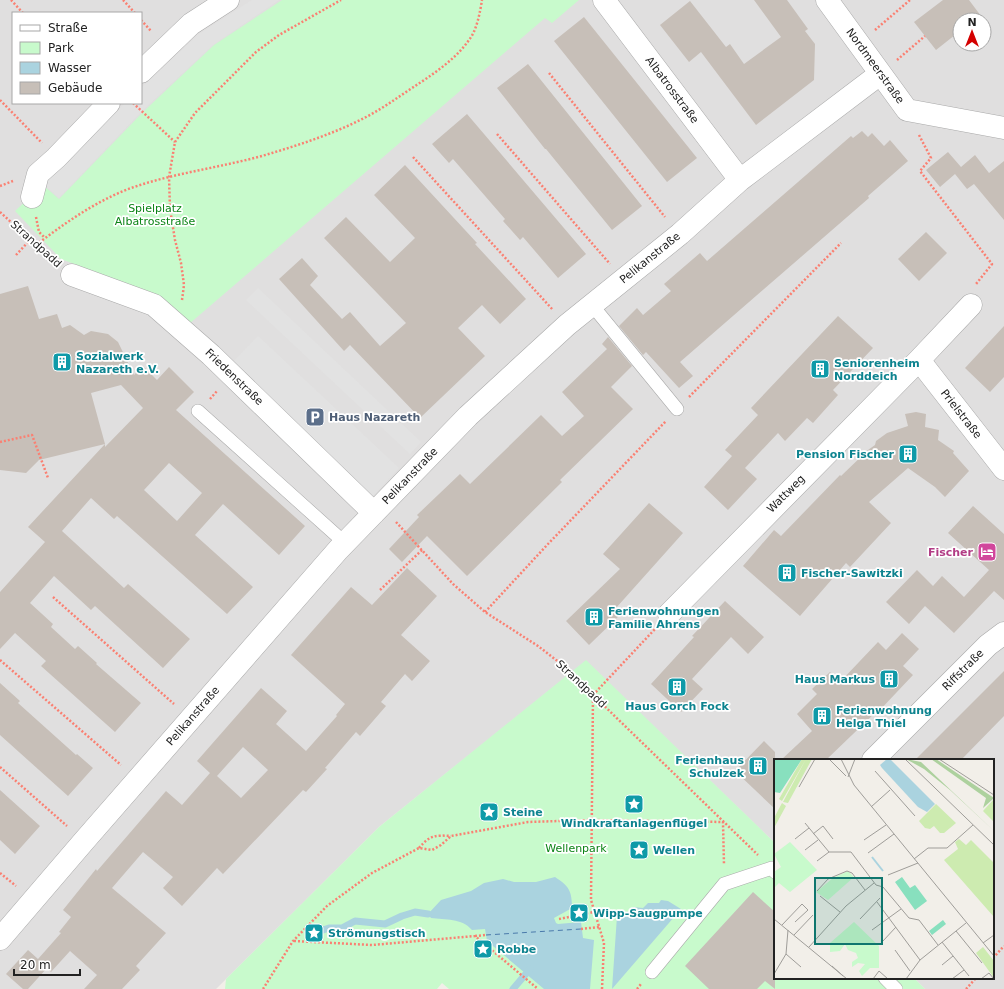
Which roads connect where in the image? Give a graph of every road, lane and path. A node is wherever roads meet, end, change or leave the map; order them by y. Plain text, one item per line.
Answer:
1 (11, 0) edge
2 (123, 0) edge
3 (228, 0) edge
4 (341, 0) edge
5 (482, 0) edge
6 (604, 0) edge
7 (827, 0) edge
8 (910, 0) edge
9 (22, 12) edge
10 (134, 12) edge
11 (925, 36) dead end
12 (858, 42) junction
13 (142, 71) edge
14 (549, 73) dead end
15 (880, 74) junction
16 (0, 100) edge
17 (108, 104) edge
18 (134, 104) edge
19 (907, 110) junction
20 (1004, 128) edge
21 (497, 134) dead end
22 (175, 142) junction
23 (413, 157) dead end
24 (56, 158) junction
25 (169, 177) junction
26 (740, 180) junction
27 (32, 197) dead end
28 (0, 212) edge
29 (680, 234) junction
30 (30, 240) junction
31 (841, 242) dead end
32 (36, 245) junction
33 (16, 255) dead end
34 (72, 275) joint
35 (624, 279) junction
36 (592, 305) junction
37 (970, 305) joint
38 (170, 320) junction
39 (567, 325) junction
40 (919, 360) junction
41 (232, 375) junction
42 (677, 410) junction
43 (198, 411) joint
44 (0, 442) edge
45 (1004, 469) edge
46 (48, 478) dead end
47 (377, 510) junction
48 (345, 543) junction
49 (422, 550) junction
50 (380, 590) dead end
51 (53, 597) dead end
52 (485, 612) junction
53 (669, 614) joint
54 (1004, 633) edge
55 (0, 660) edge
56 (593, 695) junction
57 (191, 719) junction
58 (874, 759) edge
59 (0, 767) edge
60 (138, 780) junction
61 (591, 820) junction
62 (723, 822) junction
63 (451, 836) junction
64 (84, 841) junction
65 (419, 848) junction
66 (773, 870) edge
67 (724, 884) junction
68 (594, 912) junction
69 (559, 920) dead end
70 (599, 927) junction
71 (581, 929) dead end
72 (486, 935) dead end
73 (475, 936) junction
74 (0, 939) edge
75 (293, 941) junction
76 (1004, 946) edge
77 (994, 957) edge
78 (652, 972) dead end
79 (886, 979) edge
80 (975, 979) edge
81 (263, 989) edge
82 (538, 989) edge
83 (602, 989) edge
84 (896, 989) edge
85 (966, 989) edge

1 - 9 path
2 - 10 path
3 - 13 street
4 - 22 path
5 - 25 path
6 - 26 street, Albatrosstraße
7 - 12 street, Nordmeerstraße
8 - 12 path
11 - 15 path
12 - 15 street, Nordmeerstraße
14 - 29 path
15 - 19 street, Nordmeerstraße
15 - 26 street, Pelikanstraße
16 - 24 path
17 - 24 street
18 - 22 path
19 - 20 street, Nordmeerstraße
19 - 37 path
21 - 35 path
22 - 25 path
23 - 39 path
24 - 27 street
25 - 32 path
25 - 38 path
26 - 29 street, Pelikanstraße
28 - 30 path, Strandpadd
29 - 35 street, Pelikanstraße
30 - 32 path, Strandpadd
30 - 33 path
31 - 42 path
32 - 34 path, Strandpadd
34 - 38 street, Friedenstraße
35 - 36 street, Pelikanstraße
36 - 39 street, Pelikanstraße
36 - 42 lane
37 - 40 street, Wattweg
38 - 41 street, Friedenstraße
39 - 47 street, Pelikanstraße
40 - 45 street, Prielstraße
40 - 53 street, Wattweg
41 - 43 path
41 - 47 street, Friedenstraße
42 - 52 path
43 - 48 lane
44 - 46 path
47 - 48 street, Pelikanstraße
47 - 49 path, Strandpadd
48 - 57 street, Pelikanstraße
49 - 50 path
49 - 52 path, Strandpadd
51 - 57 path
52 - 56 path, Strandpadd
53 - 56 path
54 - 58 street, Riffstraße
55 - 60 path
56 - 61 path
56 - 62 path, Strandpadd
57 - 60 street, Pelikanstraße
59 - 64 path
60 - 64 street, Pelikanstraße
61 - 62 path
61 - 63 path
61 - 68 path
62 - 66 path, Strandpadd
62 - 67 path
63 - 65 path
63 - 65 path
64 - 74 street, Pelikanstraße
65 - 75 path
66 - 67 lane
67 - 78 lane
68 - 69 path
68 - 70 path
70 - 71 path
70 - 83 path
72 - 73 path
73 - 75 path
73 - 82 path
75 - 81 path
76 - 77 path
79 - 84 lane
80 - 85 path

